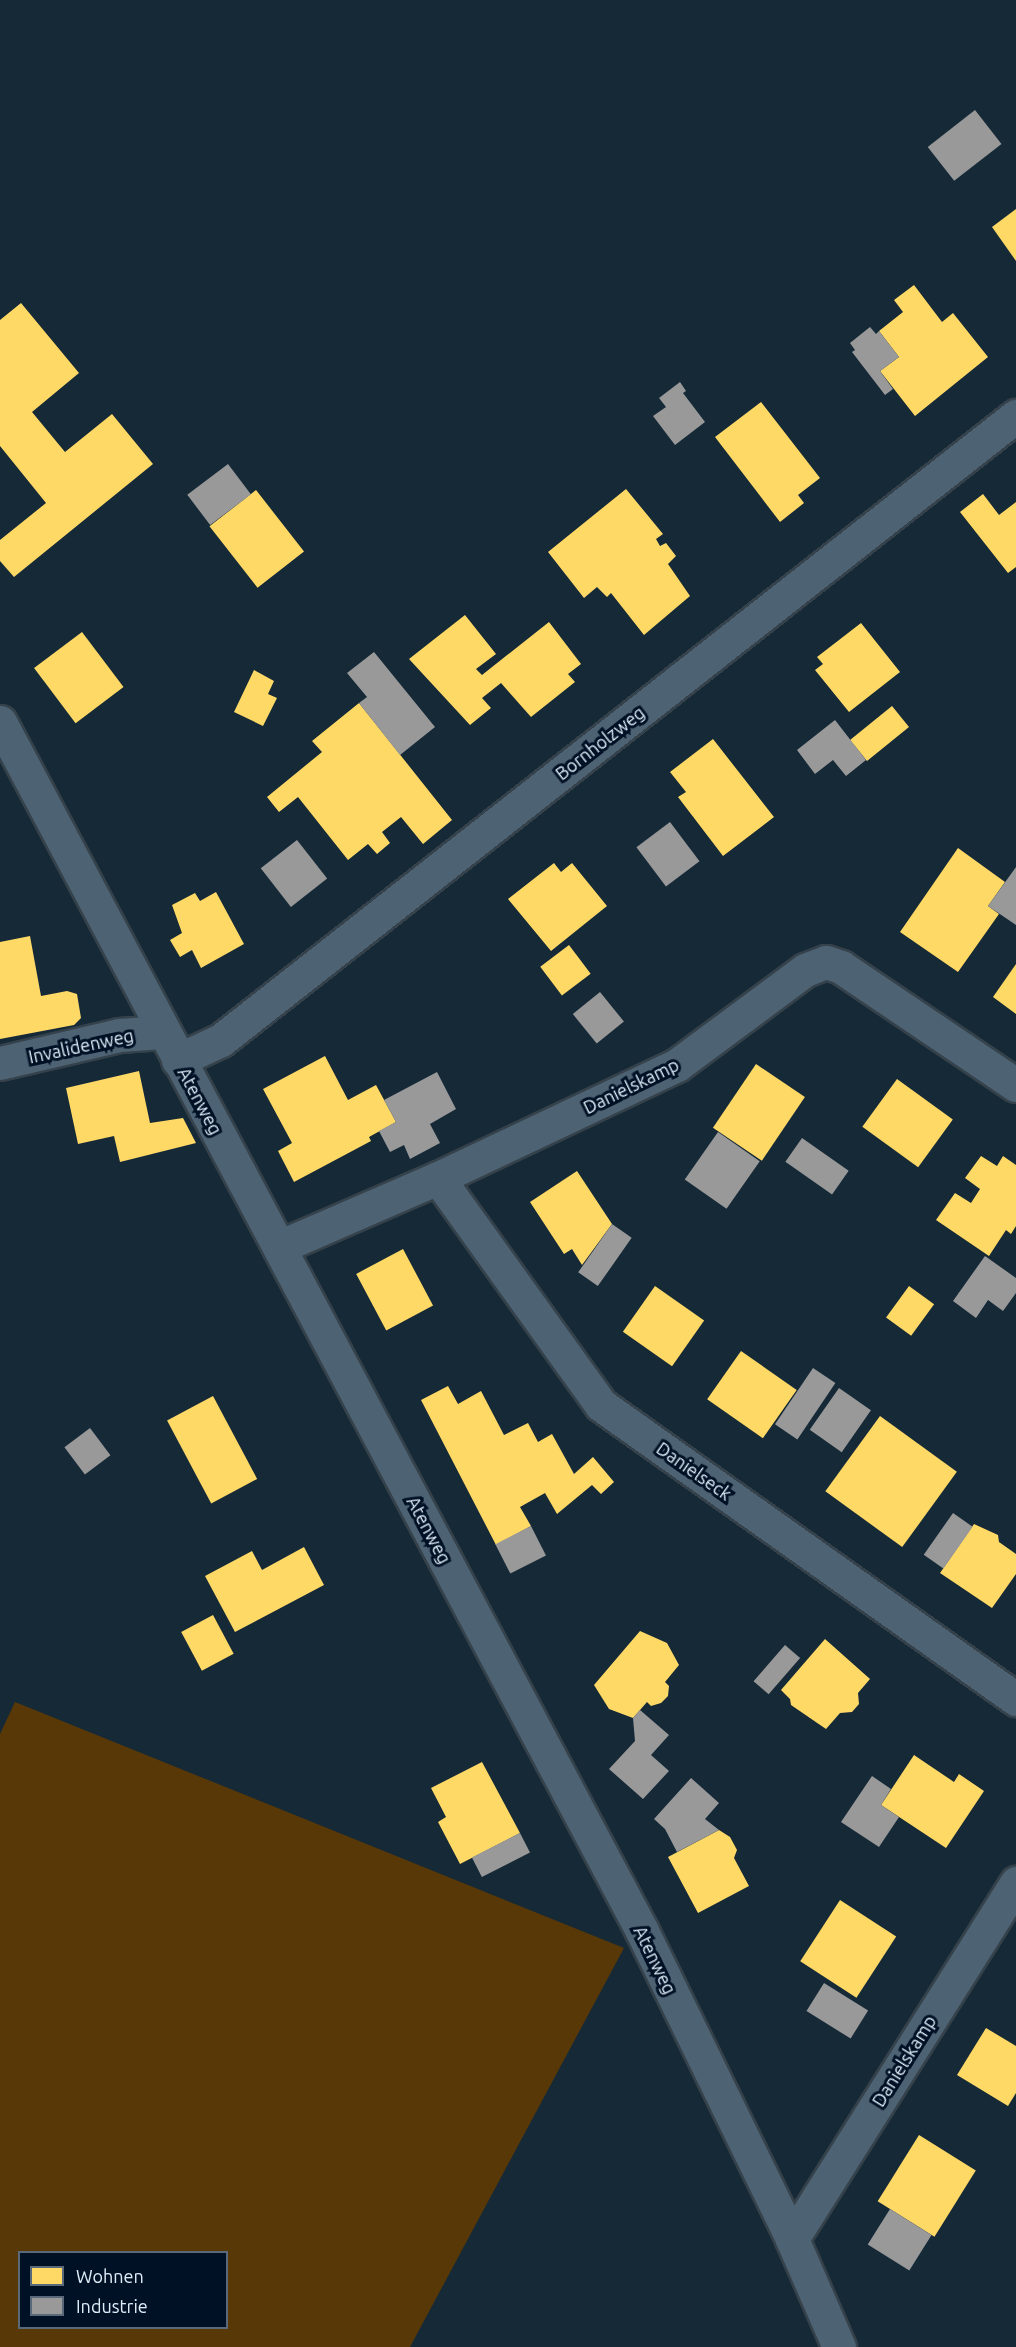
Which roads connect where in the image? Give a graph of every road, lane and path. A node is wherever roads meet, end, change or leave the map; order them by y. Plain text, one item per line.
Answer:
1 (1016, 417) edge
2 (0, 722) edge
3 (170, 1046) junction
4 (0, 1063) edge
5 (1016, 1085) edge
6 (438, 1178) junction
7 (279, 1247) junction
8 (1016, 1699) edge
9 (1016, 1883) edge
10 (792, 2239) junction
11 (839, 2347) edge

1 - 3 street, Bornholzweg
2 - 3 street, Atenweg
3 - 4 street, Invalidenweg
3 - 7 street, Atenweg
5 - 6 street, Danielskamp
6 - 7 street, Danielskamp
6 - 8 street, Danielseck
7 - 10 street, Atenweg
9 - 10 street, Danielskamp
10 - 11 street, Atenweg

